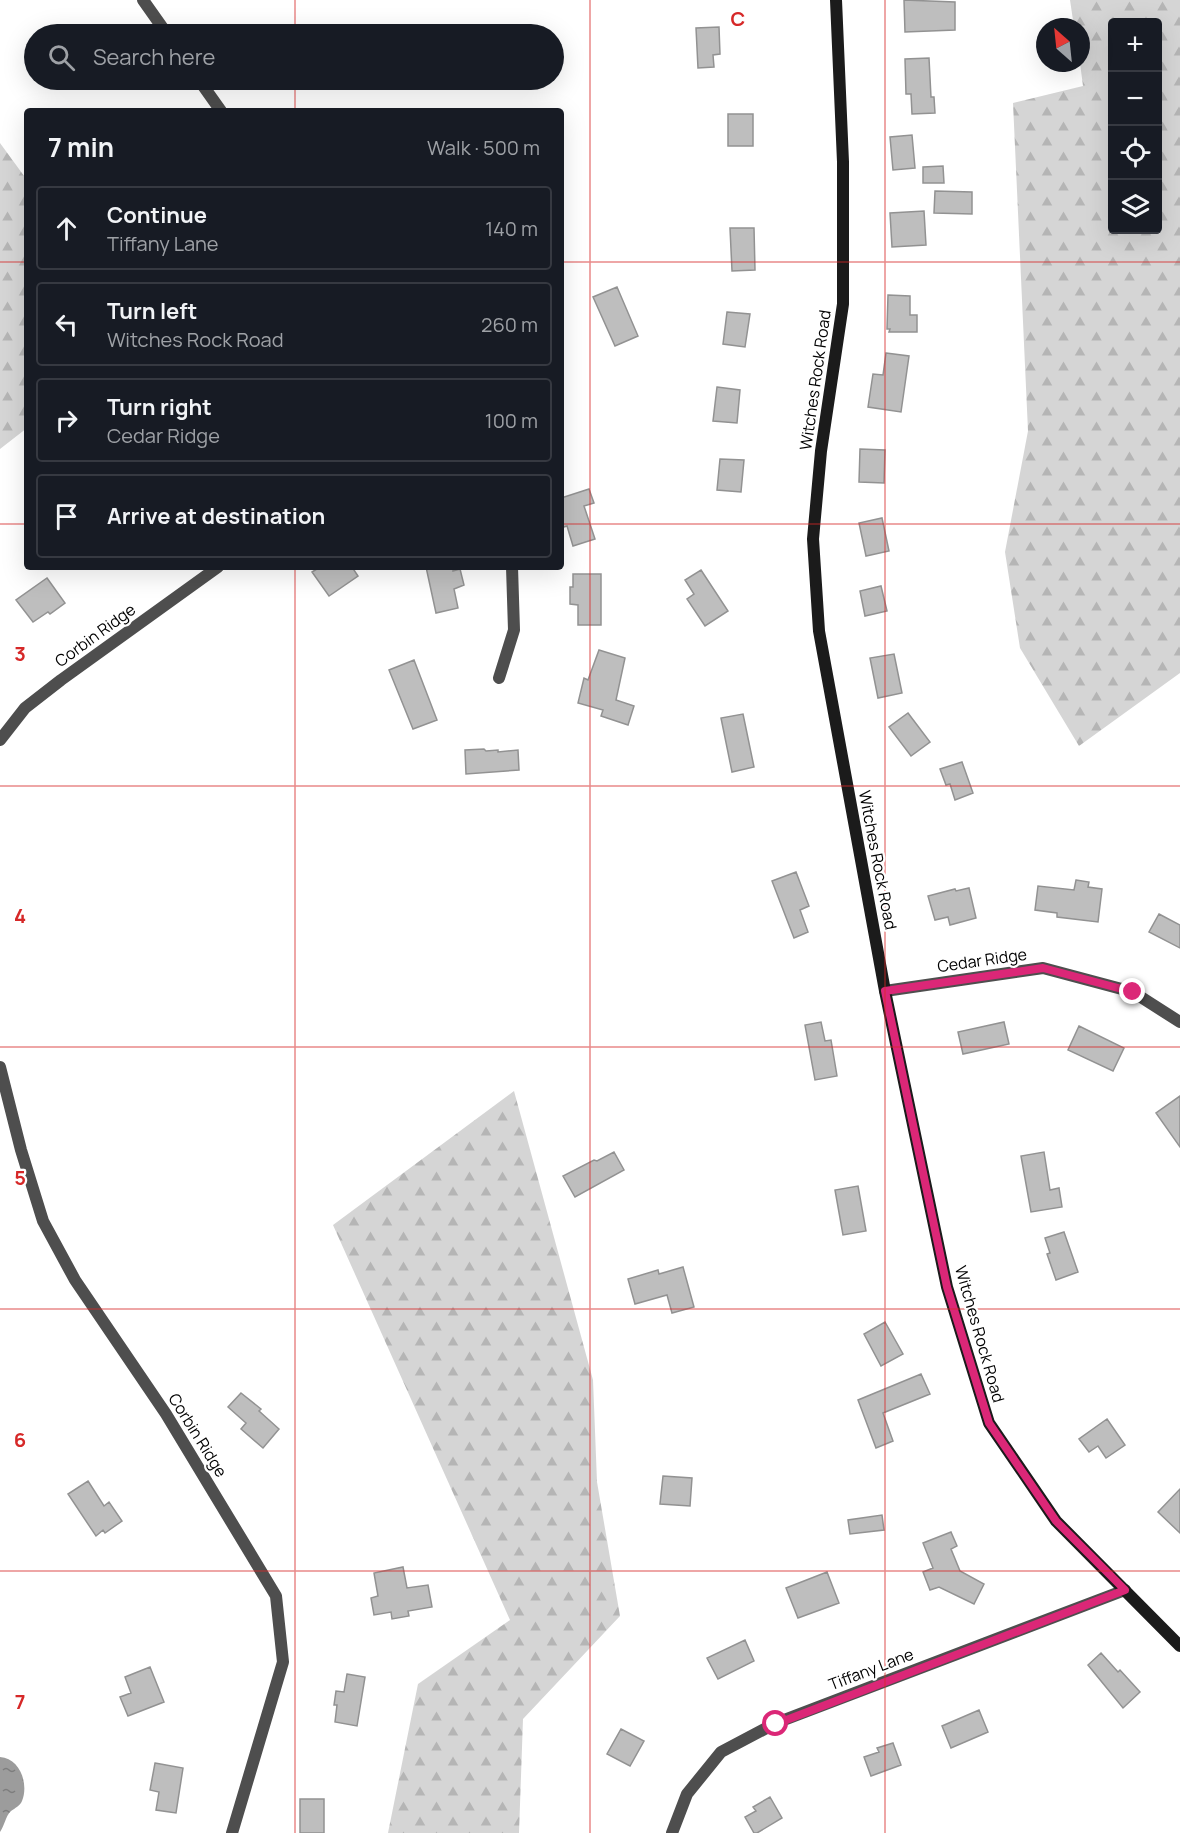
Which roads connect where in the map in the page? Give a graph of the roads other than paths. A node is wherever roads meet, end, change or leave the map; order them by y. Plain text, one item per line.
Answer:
1 (142, 0) edge
2 (836, 0) edge
3 (160, 24) edge
4 (206, 90) edge
5 (219, 108) edge
6 (214, 570) edge
7 (512, 570) edge
8 (499, 678) dead end
9 (0, 740) edge
10 (885, 991) junction
11 (1180, 1022) edge
12 (0, 1067) edge
13 (1125, 1590) junction
14 (1180, 1647) edge
15 (232, 1833) edge
16 (672, 1833) edge

1 - 3 street
2 - 10 street, Witches Rock Road
4 - 5 street
6 - 9 street, Corbin Ridge
7 - 8 street
10 - 11 street, Cedar Ridge
10 - 13 street, Witches Rock Road
12 - 15 street, Corbin Ridge
13 - 14 street, Witches Rock Road
13 - 16 street, Tiffany Lane

